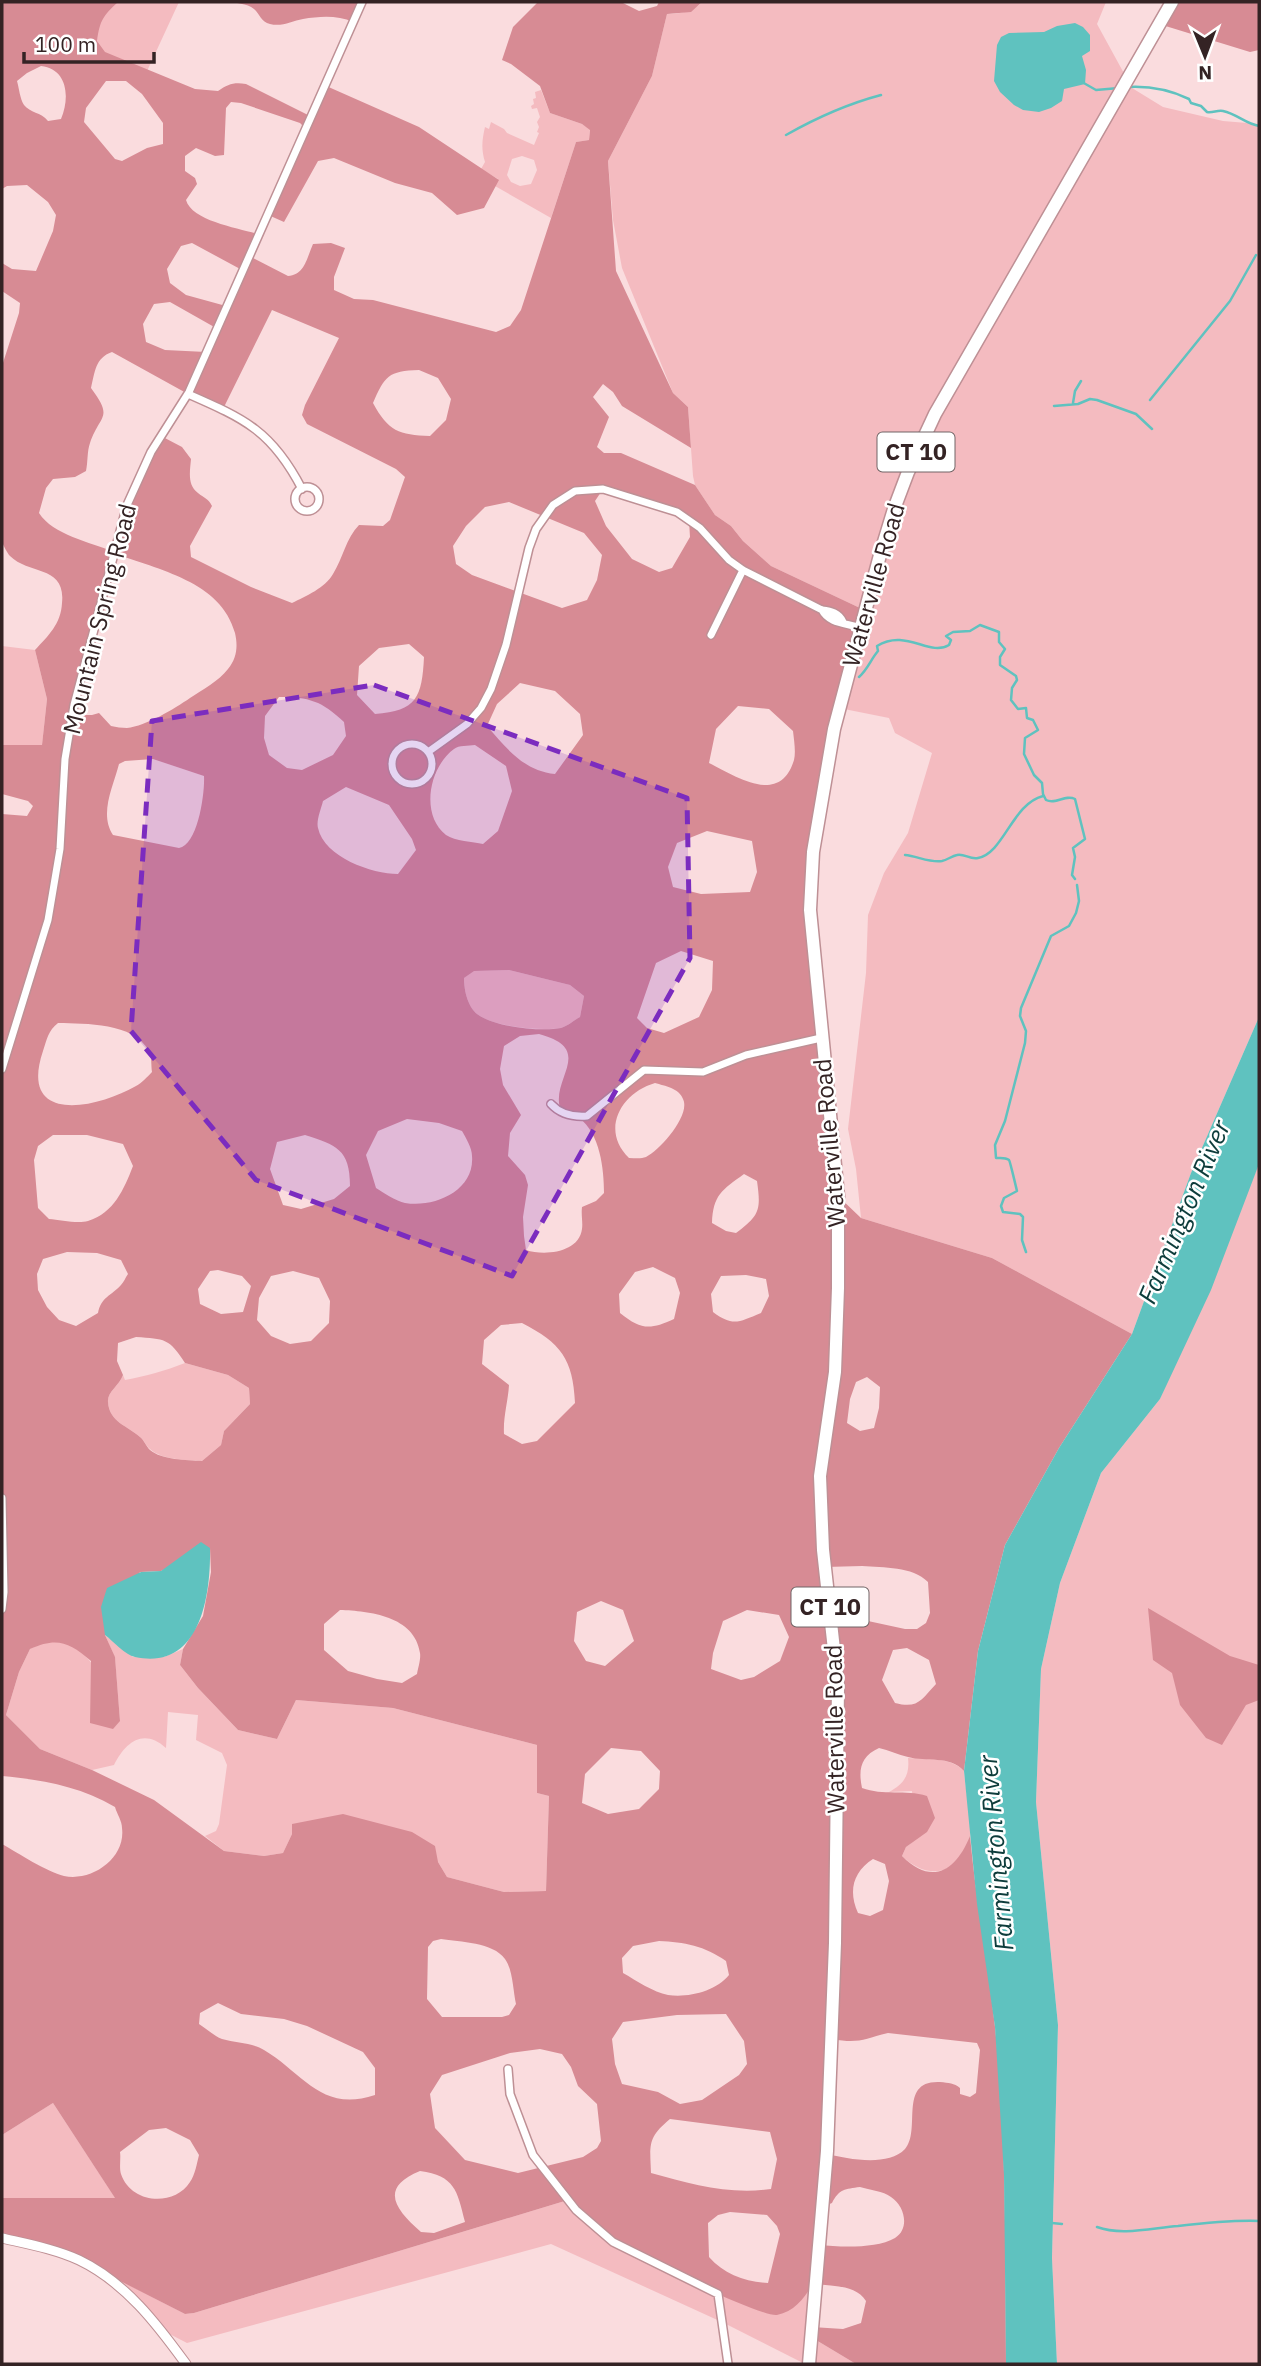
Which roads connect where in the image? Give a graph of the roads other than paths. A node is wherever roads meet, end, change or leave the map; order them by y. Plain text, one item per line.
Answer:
1 (362, 2) edge
2 (1172, 2) edge
3 (188, 394) junction
4 (302, 489) dead end
5 (743, 570) junction
6 (861, 628) junction
7 (711, 635) dead end
8 (428, 752) junction
9 (821, 1038) junction
10 (2, 1069) edge
11 (551, 1104) dead end
12 (2, 1498) edge
13 (2, 1609) edge
14 (508, 2070) dead end
15 (2, 2238) edge
16 (186, 2364) edge
17 (728, 2364) edge
18 (810, 2364) edge

1 - 3 street, Mountain Spring Road
2 - 6 highway, Waterville Road / CT 10
3 - 4 street
3 - 10 street, Mountain Spring Road
5 - 6 street
5 - 7 street
5 - 8 street
6 - 9 highway, Waterville Road / CT 10
8 - 8 street
9 - 11 street
9 - 18 highway, Waterville Road / CT 10
12 - 13 street
14 - 17 street
15 - 16 street

